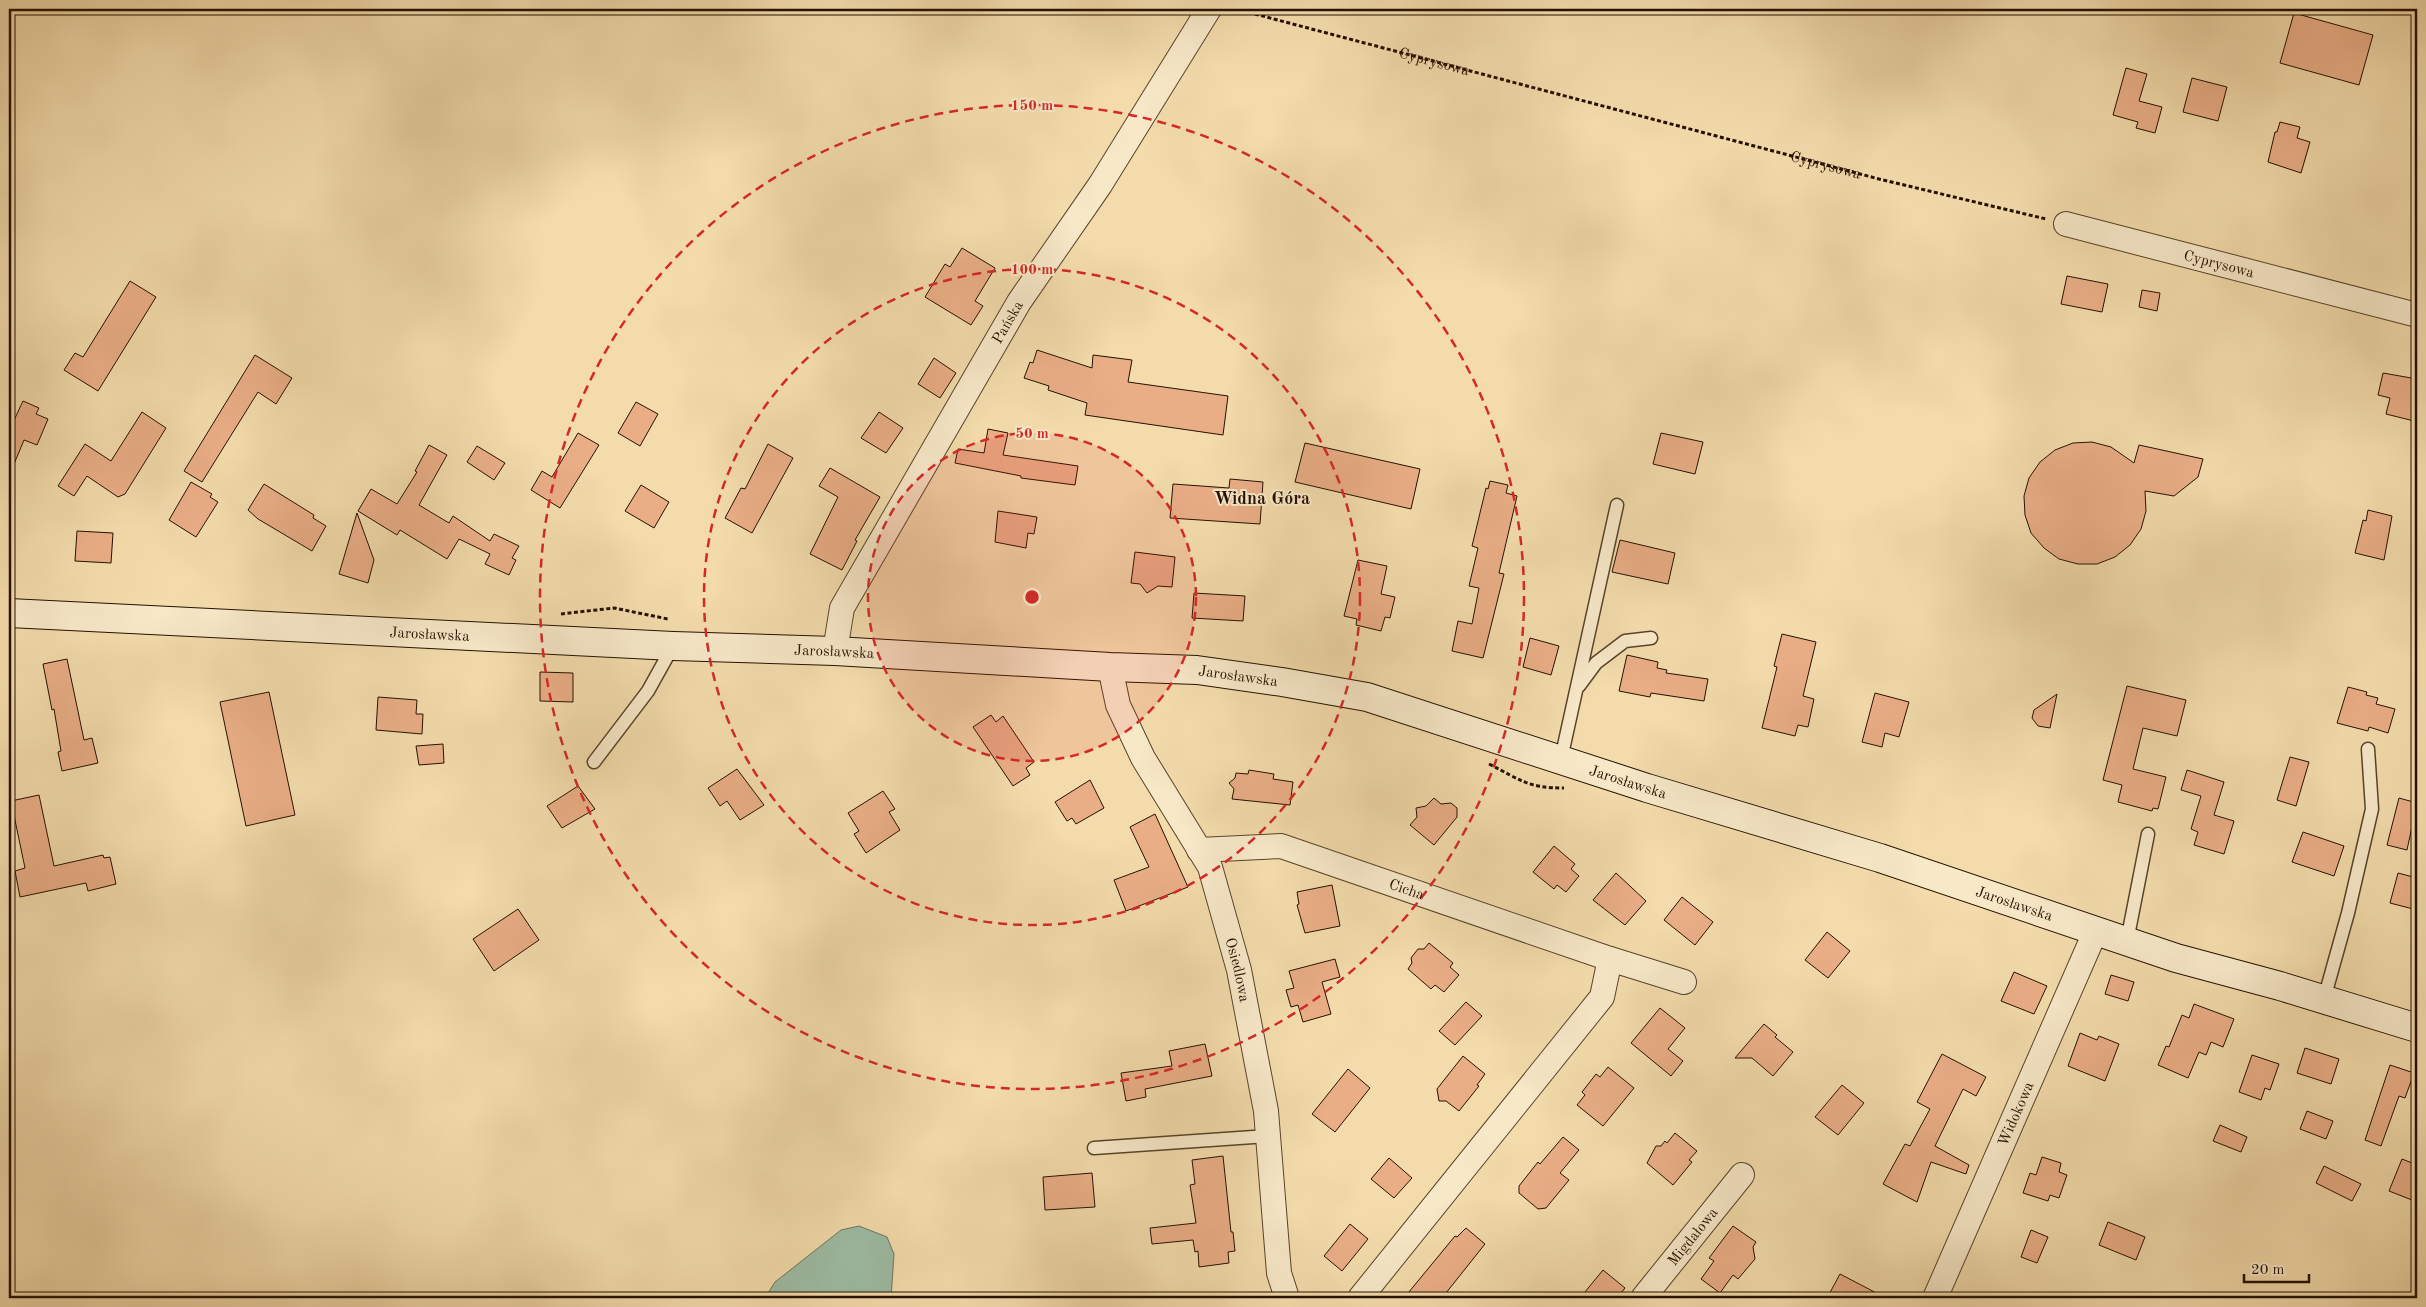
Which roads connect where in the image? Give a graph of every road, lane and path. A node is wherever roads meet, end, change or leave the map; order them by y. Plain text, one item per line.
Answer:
1 (1209, 9) edge
2 (1236, 9) edge
3 (2066, 224) joint
4 (2417, 315) edge
5 (1617, 505) dead end
6 (9, 612) edge
7 (1651, 638) dead end
8 (673, 646) junction
9 (835, 651) junction
10 (1110, 667) junction
11 (1576, 690) junction
12 (2368, 748) dead end
13 (1561, 759) junction
14 (594, 762) dead end
15 (2148, 834) dead end
16 (1199, 850) junction
17 (2096, 930) junction
18 (2127, 941) junction
19 (1610, 959) junction
20 (1684, 982) dead end
21 (2324, 999) junction
22 (2417, 1028) edge
23 (1268, 1136) junction
24 (1094, 1148) dead end
25 (1742, 1175) dead end
26 (1287, 1298) edge
27 (1360, 1298) edge
28 (1643, 1298) edge
29 (1935, 1298) edge

1 - 9 street, Pańska
2 - 3 path, Cyprysowa
3 - 4 street, Cyprysowa
5 - 11 lane
6 - 8 main road, Jarosławska
7 - 11 lane
8 - 9 main road, Jarosławska
8 - 14 lane
9 - 10 main road, Jarosławska
10 - 13 main road, Jarosławska
10 - 16 street, Osiedlowa
11 - 13 lane
12 - 21 lane
13 - 17 main road, Jarosławska
15 - 18 lane
16 - 19 street, Cicha
16 - 23 street, Osiedlowa
17 - 18 main road, Jarosławska
17 - 29 street, Widokowa
18 - 21 main road, Jarosławska
19 - 20 street, Cicha
19 - 27 street
21 - 22 main road, Jarosławska
23 - 24 lane
23 - 26 street, Osiedlowa
25 - 28 street, Migdałowa

